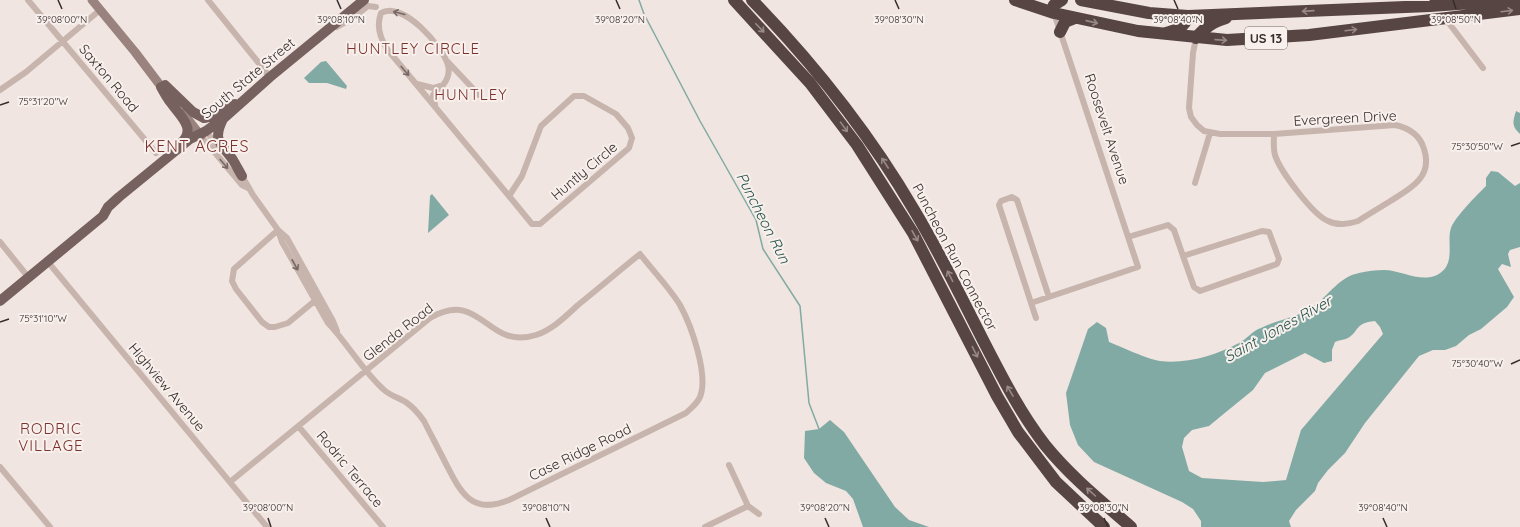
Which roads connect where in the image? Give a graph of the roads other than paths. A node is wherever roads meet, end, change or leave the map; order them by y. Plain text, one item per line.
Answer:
1 (28, 0) edge
2 (92, 0) edge
3 (208, 0) edge
4 (364, 0) edge
5 (370, 0) edge
6 (734, 0) edge
7 (752, 0) edge
8 (1015, 0) edge
9 (1062, 0) edge
10 (1081, 0) edge
11 (1410, 0) edge
12 (1515, 0) edge
13 (1437, 2) edge
14 (376, 6) junction
15 (1397, 7) junction
16 (1052, 8) edge
17 (1520, 9) edge
18 (100, 10) junction
19 (381, 13) junction
20 (1238, 15) junction
21 (1188, 16) junction
22 (1075, 18) junction
23 (1445, 18) junction
24 (1390, 25) junction
25 (1060, 32) junction
26 (1161, 34) junction
27 (318, 38) junction
28 (1196, 38) junction
29 (62, 41) junction
30 (446, 59) junction
31 (1483, 68) dead end
32 (270, 77) junction
33 (417, 84) junction
34 (163, 86) junction
35 (439, 88) junction
36 (0, 90) edge
37 (479, 95) dead end
38 (247, 97) junction
39 (437, 110) junction
40 (224, 118) junction
41 (1210, 133) junction
42 (202, 134) junction
43 (1274, 134) junction
44 (156, 153) dead end
45 (242, 176) junction
46 (141, 180) junction
47 (1195, 183) dead end
48 (248, 188) junction
49 (509, 196) junction
50 (103, 216) junction
51 (278, 230) junction
52 (1128, 237) junction
53 (0, 242) edge
54 (640, 254) joint
55 (1183, 256) junction
56 (48, 262) junction
57 (29, 278) junction
58 (1049, 297) junction
59 (317, 299) junction
60 (0, 301) edge
61 (1031, 303) junction
62 (1036, 318) dead end
63 (367, 371) junction
64 (299, 427) junction
65 (729, 465) dead end
66 (0, 467) edge
67 (230, 482) junction
68 (748, 506) junction
69 (759, 514) dead end
70 (50, 527) edge
71 (267, 527) edge
72 (383, 527) edge
73 (705, 527) edge
74 (1104, 527) edge
75 (1131, 527) edge

1 - 29 street, Saxton Road
2 - 18 street
3 - 32 street
4 - 27 main road, South State Street
5 - 14 street
6 -> 74 highway, Puncheon Run Connector
75 -> 7 highway, Puncheon Run Connector
8 - 16 highway, US 13
9 - 16 highway
10 - 21 highway, US 13
11 - 15 highway
12 - 13 highway, US 13
13 - 15 highway, US 13
13 - 24 highway
14 - 19 street
14 - 27 street
15 -> 20 highway, US 13
16 - 22 highway, US 13
16 - 25 street, Roosevelt Avenue
23 -> 17 highway, US 13
18 - 29 street
18 - 34 street
30 -> 19 street
19 -> 33 street, Huntly Circle
20 - 21 highway, US 13
20 - 28 highway
21 - 26 highway
22 - 25 highway
22 -> 26 highway, US 13
23 - 24 highway, US 13
23 - 31 street
28 -> 24 highway, US 13
25 - 52 street, Roosevelt Avenue
26 - 28 highway, US 13
27 - 32 main road, South State Street
28 - 41 street
29 - 36 street
29 - 44 street, Saxton Road
30 - 35 street
30 - 37 street
32 - 38 main road, South State Street
33 - 35 street
33 - 39 street, Huntly Circle
34 - 38 main road
34 - 42 street
34 - 46 main road
35 - 39 street
38 - 40 main road, South State Street
39 - 49 street, Huntly Circle
40 - 42 main road, South State Street
40 - 45 main road
41 - 43 street, Evergreen Drive
41 - 47 street
42 - 45 street
42 - 46 main road, South State Street
42 -> 48 street
42 - 50 main road, South State Street
43 - 43 street, Evergreen Drive
45 - 48 street
46 - 50 main road, South State Street
48 - 51 street, Case Ridge Road
49 - 49 street, Huntly Circle
50 - 56 main road, South State Street
51 - 59 street, Case Ridge Road
51 - 59 street
52 - 55 street
52 - 58 street, Roosevelt Avenue
53 - 57 street
54 - 63 street, Glenda Road
54 - 63 street, Case Ridge Road
55 - 55 street
56 - 57 main road, South State Street
56 - 67 street, Highview Avenue
57 - 60 main road, South State Street
58 - 61 street
58 - 61 street
59 - 63 street, Case Ridge Road
61 - 62 street
63 - 64 street, Glenda Road
64 - 67 street, Glenda Road
64 - 72 street, Rodric Terrace
65 - 68 street
66 - 70 street
67 - 71 street, Highview Avenue
68 - 69 street
68 - 73 street

